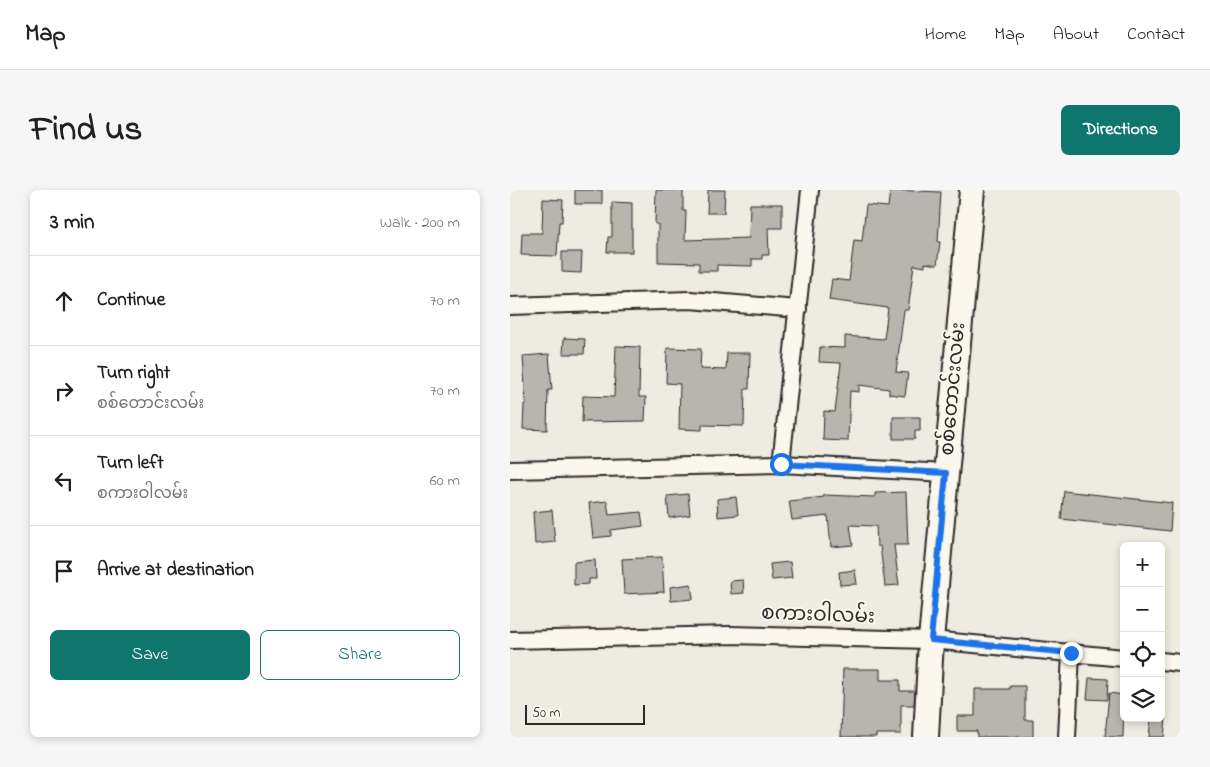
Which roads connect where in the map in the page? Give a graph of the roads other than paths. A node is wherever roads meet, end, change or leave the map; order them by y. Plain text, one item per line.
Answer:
1 (810, 190) edge
2 (972, 190) edge
3 (510, 306) edge
4 (798, 309) junction
5 (781, 464) junction
6 (510, 470) edge
7 (946, 473) junction
8 (510, 640) edge
9 (931, 640) junction
10 (1071, 653) junction
11 (1120, 658) edge
12 (1165, 661) edge
13 (1180, 663) edge
14 (926, 737) edge
15 (1067, 737) edge

1 - 4 street
2 - 7 street, စစ်တောင်းလမ်း
3 - 4 street
4 - 5 street
5 - 6 street
5 - 7 street
7 - 9 street, စစ်တောင်းလမ်း
8 - 9 street, စကားဝါလမ်း
9 - 10 street, စကားဝါလမ်း
9 - 14 street, စစ်တောင်းလမ်း
10 - 11 street, စကားဝါလမ်း
10 - 15 street
12 - 13 street

